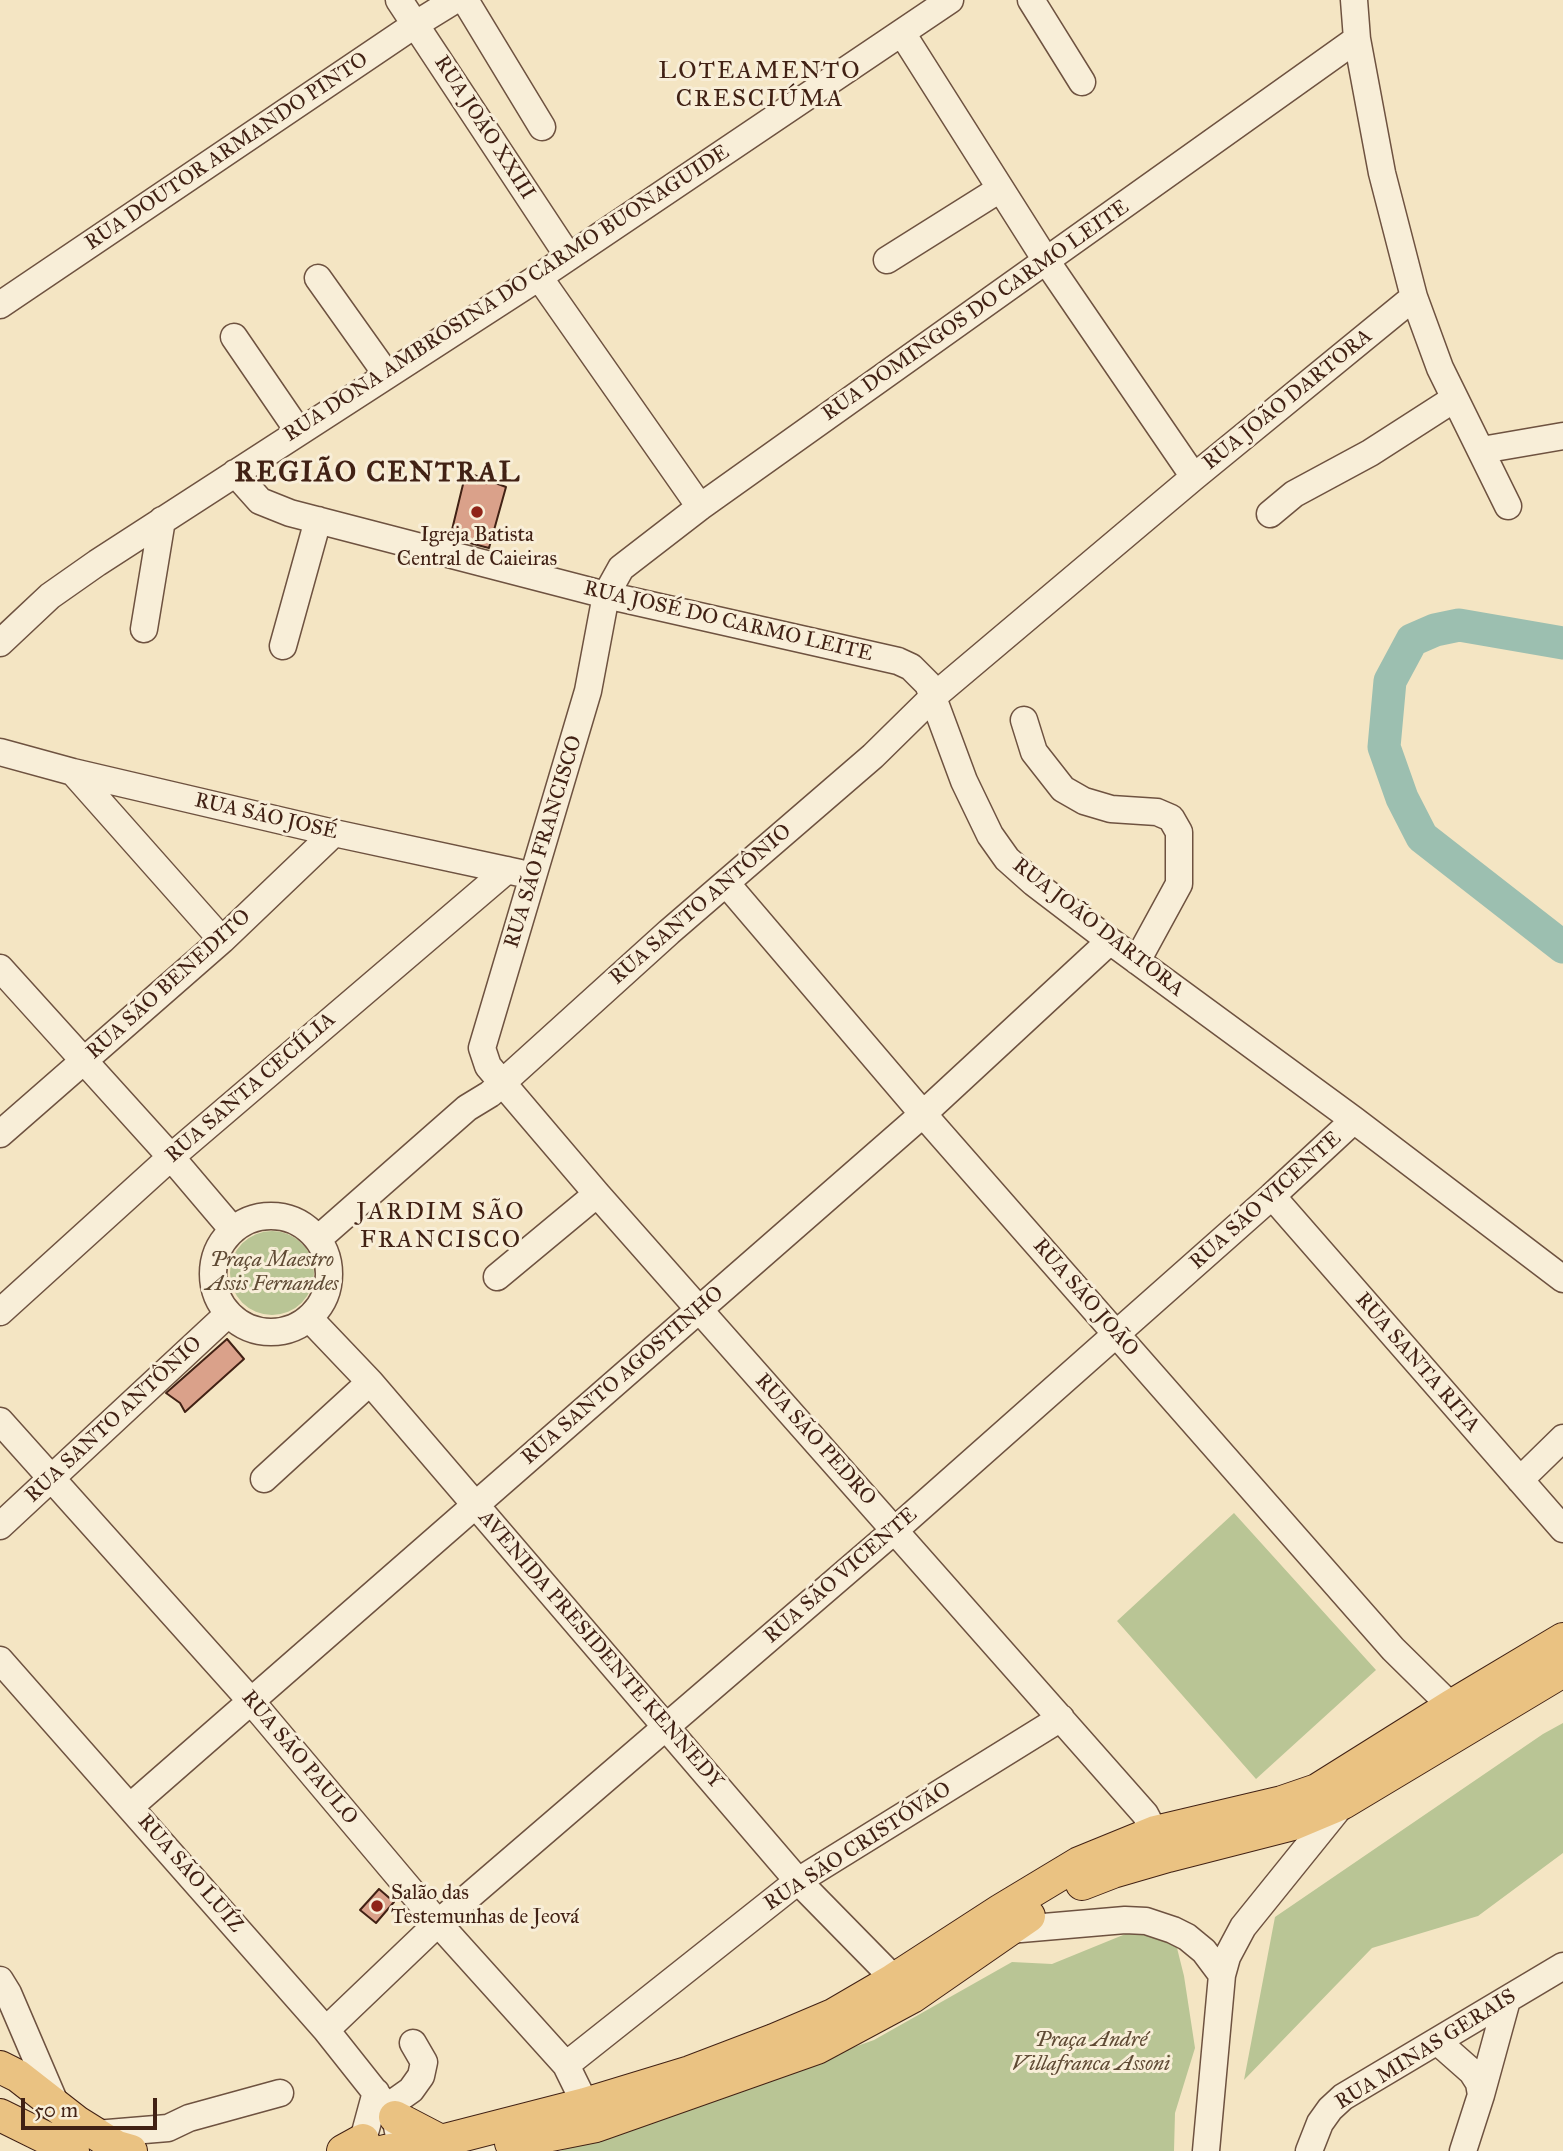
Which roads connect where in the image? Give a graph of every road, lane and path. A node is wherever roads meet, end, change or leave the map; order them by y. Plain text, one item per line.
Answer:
1 (399, 0) edge
2 (455, 0) edge
3 (465, 0) edge
4 (950, 0) edge
5 (1031, 0) edge
6 (1354, 0) edge
7 (416, 24) junction
8 (902, 33) junction
9 (1357, 39) junction
10 (1082, 82) dead end
11 (542, 127) dead end
12 (1000, 189) junction
13 (568, 256) junction
14 (887, 260) dead end
15 (1046, 262) junction
16 (539, 277) junction
17 (318, 278) dead end
18 (1414, 297) junction
19 (0, 305) edge
20 (234, 337) dead end
21 (387, 375) junction
22 (1454, 399) junction
23 (299, 432) junction
24 (1563, 436) edge
25 (1482, 450) junction
26 (234, 473) junction
27 (1194, 477) junction
28 (1508, 506) dead end
29 (699, 507) junction
30 (1270, 514) dead end
31 (162, 520) junction
32 (318, 520) junction
33 (606, 595) junction
34 (144, 629) dead end
35 (0, 643) edge
36 (283, 646) dead end
37 (933, 697) junction
38 (1024, 720) dead end
39 (0, 752) edge
40 (73, 772) junction
41 (334, 833) junction
42 (507, 870) junction
43 (533, 876) junction
44 (726, 883) junction
45 (222, 940) junction
46 (1110, 941) junction
47 (1137, 961) junction
48 (0, 968) edge
49 (484, 1057) junction
50 (83, 1062) junction
51 (501, 1082) junction
52 (467, 1108) junction
53 (923, 1114) junction
54 (1354, 1120) junction
55 (0, 1134) edge
56 (171, 1157) junction
57 (597, 1194) junction
58 (1272, 1196) junction
59 (233, 1230) junction
60 (318, 1238) junction
61 (497, 1277) dead end
62 (1563, 1279) edge
63 (699, 1309) junction
64 (0, 1312) edge
65 (228, 1314) junction
66 (309, 1318) junction
67 (1117, 1335) junction
68 (370, 1382) junction
69 (0, 1421) edge
70 (1563, 1438) edge
71 (50, 1478) junction
72 (264, 1479) dead end
73 (1520, 1480) junction
74 (476, 1506) junction
75 (0, 1526) edge
76 (895, 1530) junction
77 (1563, 1530) edge
78 (1563, 1639) edge
79 (0, 1660) edge
80 (1563, 1671) edge
81 (251, 1701) junction
82 (1459, 1717) junction
83 (1060, 1718) junction
84 (665, 1726) junction
85 (1343, 1803) junction
86 (131, 1806) junction
87 (1161, 1844) junction
88 (798, 1881) junction
89 (438, 1923) junction
90 (1009, 1930) junction
91 (1563, 1966) edge
92 (1222, 1975) junction
93 (0, 1980) edge
94 (902, 1989) junction
95 (1507, 2000) junction
96 (326, 2030) junction
97 (1438, 2042) junction
98 (413, 2043) dead end
99 (566, 2065) junction
100 (0, 2067) edge
101 (280, 2092) dead end
102 (1481, 2095) junction
103 (56, 2105) junction
104 (386, 2106) junction
105 (591, 2115) junction
106 (6, 2119) edge
107 (442, 2141) junction
108 (85, 2143) edge
109 (376, 2149) edge
110 (131, 2151) edge
111 (472, 2151) edge
112 (1206, 2151) edge
113 (1309, 2151) edge
114 (1463, 2151) edge

1 - 7 street, RUA JOÃO XXIII
2 - 7 street, RUA DOUTOR ARMANDO PINTO
3 - 11 street
4 - 8 street, RUA DONA AMBROSINA DO CARMO BUONAGUIDE
5 - 10 street
6 - 9 street
7 - 13 street, RUA JOÃO XXIII
7 - 19 street, RUA DOUTOR ARMANDO PINTO
8 - 12 street
8 - 13 street, RUA DONA AMBROSINA DO CARMO BUONAGUIDE
9 - 15 street, RUA DOMINGOS DO CARMO LEITE
9 - 18 street
12 - 14 street
12 - 15 street
13 - 16 street, RUA DONA AMBROSINA DO CARMO BUONAGUIDE
15 - 27 street
15 - 29 street, RUA DOMINGOS DO CARMO LEITE
16 - 21 street, RUA DONA AMBROSINA DO CARMO BUONAGUIDE
16 - 29 street
17 - 21 street
18 - 22 street
18 - 27 street, RUA JOÃO DARTORA
20 - 23 street
21 - 23 street, RUA DONA AMBROSINA DO CARMO BUONAGUIDE
22 - 25 street
22 - 30 street
23 - 26 street, RUA DONA AMBROSINA DO CARMO BUONAGUIDE
24 - 25 street
25 - 28 street
26 - 31 street, RUA DONA AMBROSINA DO CARMO BUONAGUIDE
26 - 32 street, RUA JOSÉ DO CARMO LEITE
27 - 37 street, RUA JOÃO DARTORA
29 - 33 street, RUA DOMINGOS DO CARMO LEITE
31 - 34 street
31 - 35 street, RUA DONA AMBROSINA DO CARMO BUONAGUIDE
32 - 33 street, RUA JOSÉ DO CARMO LEITE
32 - 36 street
33 - 37 street, RUA JOSÉ DO CARMO LEITE
33 - 43 street, RUA SÃO FRANCISCO
37 - 44 street, RUA SANTO ANTÔNIO
37 - 46 street, RUA JOÃO DARTORA
38 - 47 street
39 - 40 street, RUA SÃO JOSÉ
40 - 41 street, RUA SÃO JOSÉ
40 - 45 street
41 - 42 street, RUA SÃO JOSÉ
41 - 45 street, RUA SÃO BENEDITO
42 - 43 street, RUA SÃO JOSÉ
42 - 56 street, RUA SANTA CECÍLIA
43 - 49 street, RUA SÃO FRANCISCO
44 - 51 street, RUA SANTO ANTÔNIO
44 - 53 street, RUA SÃO JOÃO
45 - 50 street, RUA SÃO BENEDITO
46 - 47 street, RUA JOÃO DARTORA
46 - 53 street, RUA SANTO AGOSTINHO
47 - 54 street, RUA JOÃO DARTORA
48 - 50 street
49 - 51 street
49 - 52 street
50 - 55 street, RUA SÃO BENEDITO
50 - 56 street
51 - 52 street, RUA SANTO ANTÔNIO
51 - 57 street, RUA SÃO PEDRO
52 - 60 street, RUA SANTO ANTÔNIO
53 - 63 street, RUA SANTO AGOSTINHO
53 - 67 street, RUA SÃO JOÃO
54 - 58 street, RUA SÃO VICENTE
54 - 62 street, RUA JOÃO DARTORA
56 - 59 street
56 - 64 street, RUA SANTA CECÍLIA
57 - 61 street
57 - 63 street, RUA SÃO PEDRO
58 - 67 street, RUA SÃO VICENTE
58 - 73 street, RUA SANTA RITA
59 - 60 street
59 - 65 street
60 - 66 street
63 - 74 street, RUA SANTO AGOSTINHO
63 - 76 street, RUA SÃO PEDRO
65 - 66 street
65 - 71 street, RUA SANTO ANTÔNIO
66 - 68 street, AVENIDA PRESIDENTE KENNEDY
67 - 76 street, RUA SÃO VICENTE
67 - 82 street, RUA SÃO JOÃO
68 - 72 street
68 - 74 street, AVENIDA PRESIDENTE KENNEDY
69 - 71 street, RUA SÃO PAULO
70 - 73 street
71 - 75 street, RUA SANTO ANTÔNIO
71 - 81 street, RUA SÃO PAULO
73 - 77 street, RUA SANTA RITA
74 - 81 street, RUA SANTO AGOSTINHO
74 - 84 street, AVENIDA PRESIDENTE KENNEDY
76 - 83 street, RUA SÃO PEDRO
76 - 84 street, RUA SÃO VICENTE
78 - 82 main road
79 - 86 street, RUA SÃO LUÍZ
80 - 82 main road
81 - 86 street, RUA SANTO AGOSTINHO
81 - 89 street, RUA SÃO PAULO
82 - 85 main road
82 - 87 main road
83 - 87 street, RUA SÃO PEDRO
83 - 88 street, RUA SÃO CRISTÓVÃO
84 - 88 street, AVENIDA PRESIDENTE KENNEDY
84 - 89 street, RUA SÃO VICENTE
85 - 87 main road
85 - 92 street
86 - 96 street, RUA SÃO LUÍZ
87 - 90 main road
87 - 94 main road
88 - 94 street, AVENIDA PRESIDENTE KENNEDY
88 - 99 street, RUA SÃO CRISTÓVÃO
89 - 96 street, RUA SÃO VICENTE
89 - 99 street, RUA SÃO PAULO
90 - 92 street
90 - 94 main road
91 - 95 street, RUA MINAS GERAIS
92 - 112 street
93 - 103 street
94 - 105 main road
95 - 97 street, RUA MINAS GERAIS
95 - 102 street
96 - 104 street, RUA SÃO LUÍZ
97 - 102 street
97 - 113 street, RUA MINAS GERAIS
98 - 104 street
99 - 105 street, RUA SÃO PAULO
100 - 103 main road
101 - 108 street
102 - 114 street
103 - 106 main road
103 - 108 main road
104 - 107 main road
104 - 109 street
104 - 109 street
105 - 107 main road
105 - 111 main road
106 - 108 main road
107 - 109 main road
108 - 110 main road

